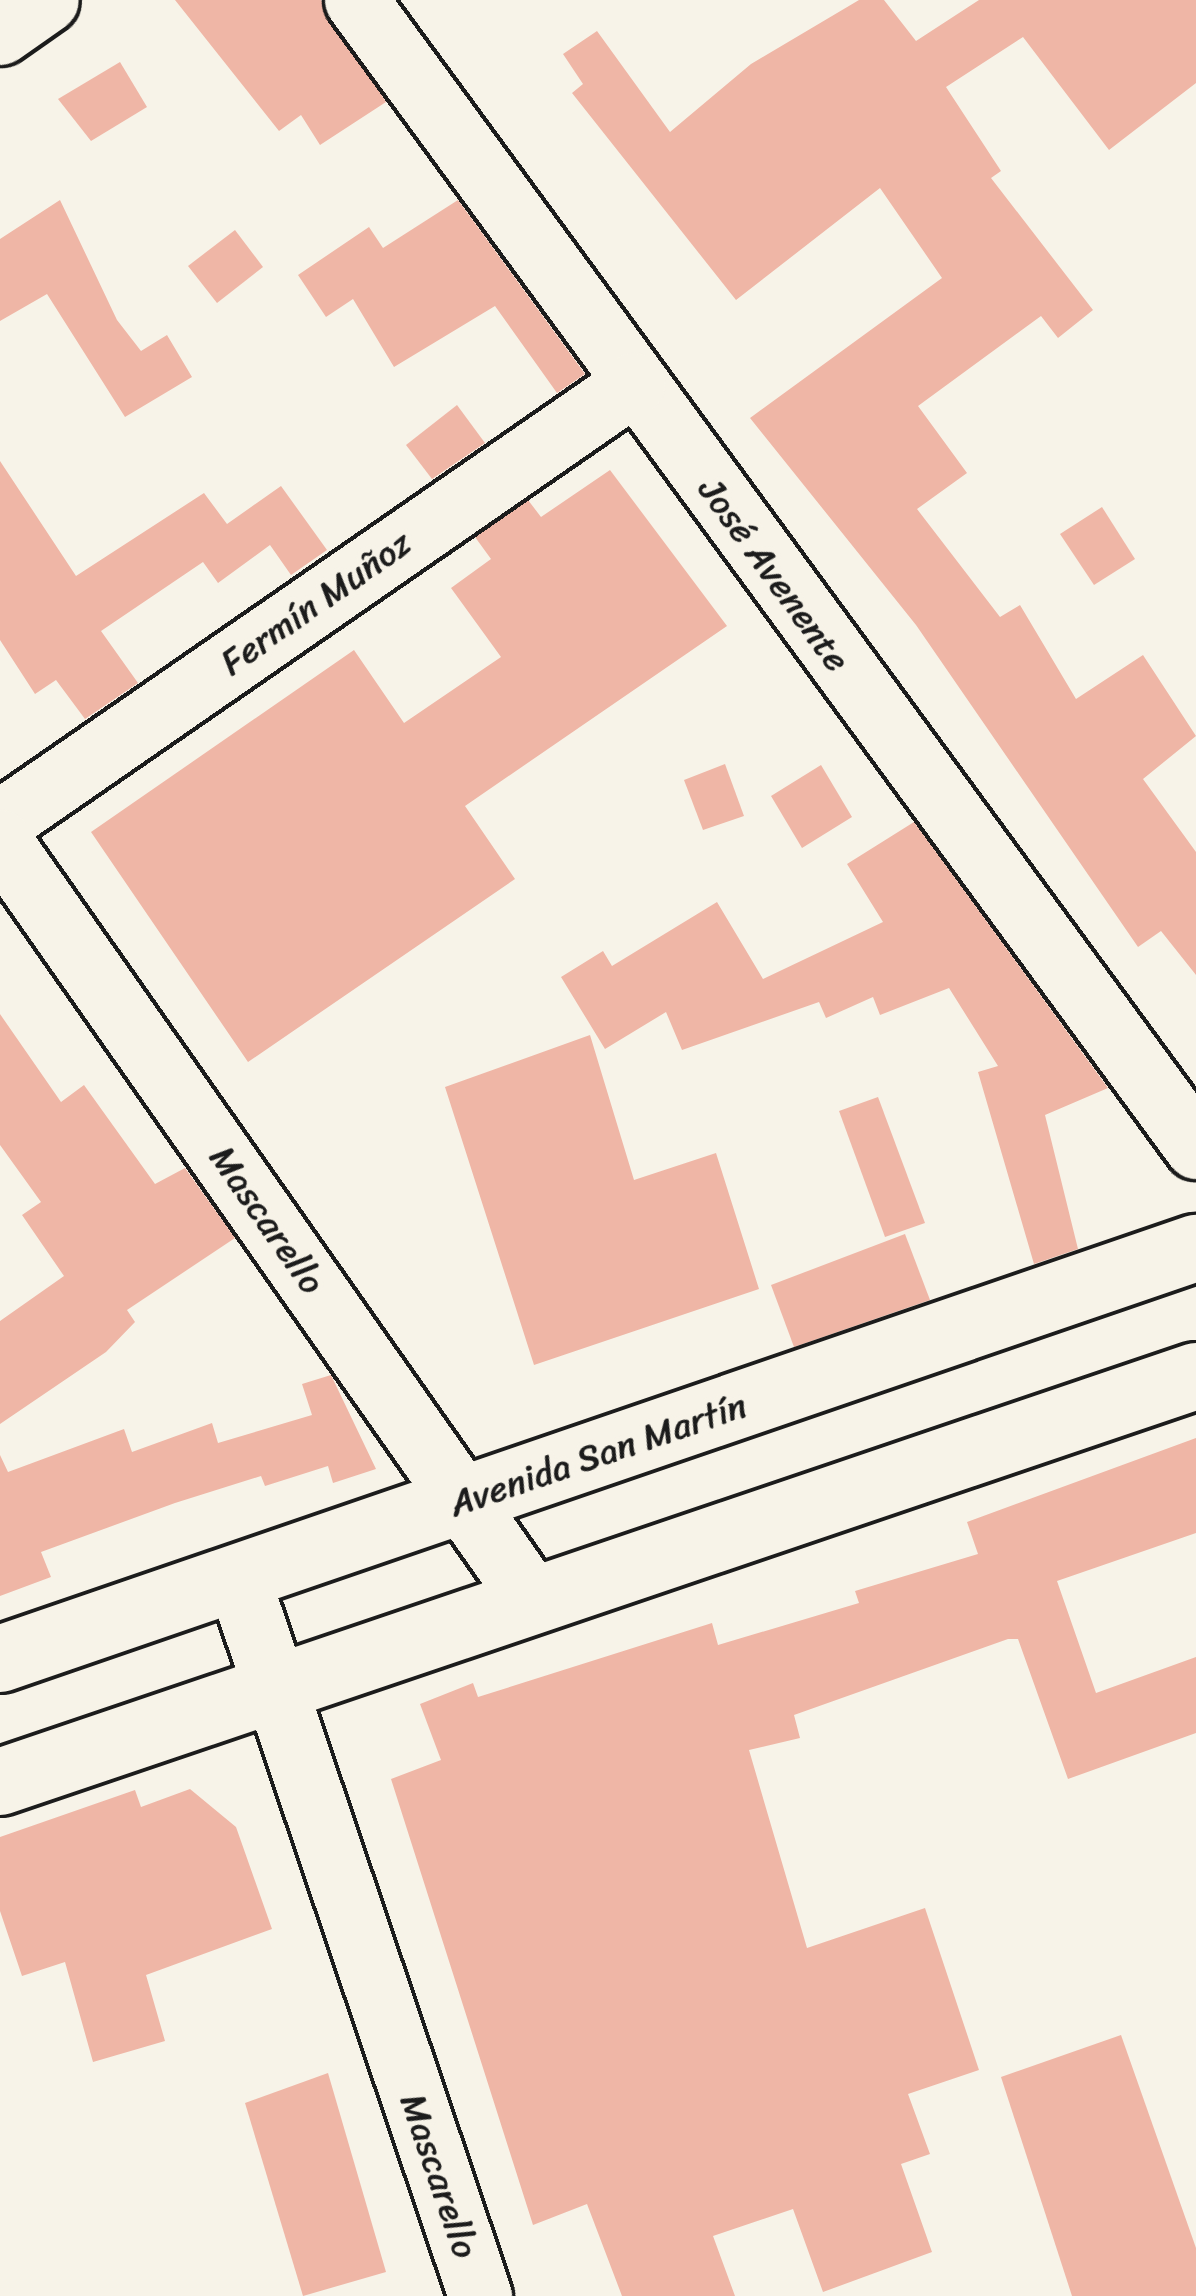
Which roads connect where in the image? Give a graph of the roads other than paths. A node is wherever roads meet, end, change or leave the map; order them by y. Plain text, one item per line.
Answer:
1 (47, 0) edge
2 (356, 0) edge
3 (0, 33) edge
4 (633, 384) junction
5 (0, 822) edge
6 (0, 841) edge
7 (1196, 1147) edge
8 (1196, 1248) edge
9 (1196, 1376) edge
10 (464, 1501) junction
11 (238, 1578) junction
12 (533, 1600) junction
13 (0, 1659) edge
14 (276, 1688) junction
15 (0, 1782) edge
16 (480, 2296) edge

1 - 3 street
2 - 4 street, José Avenente
4 - 5 street, Fermín Muñoz
4 - 7 street, José Avenente
6 - 10 street, Mascarello
8 - 10 main road, Avenida San Martín
9 - 12 main road
10 - 11 main road, Avenida San Martín
10 - 12 street, Mascarello
11 - 13 main road, Avenida San Martín
11 - 14 street, Mascarello
12 - 14 main road
14 - 15 main road
14 - 16 street, Mascarello

